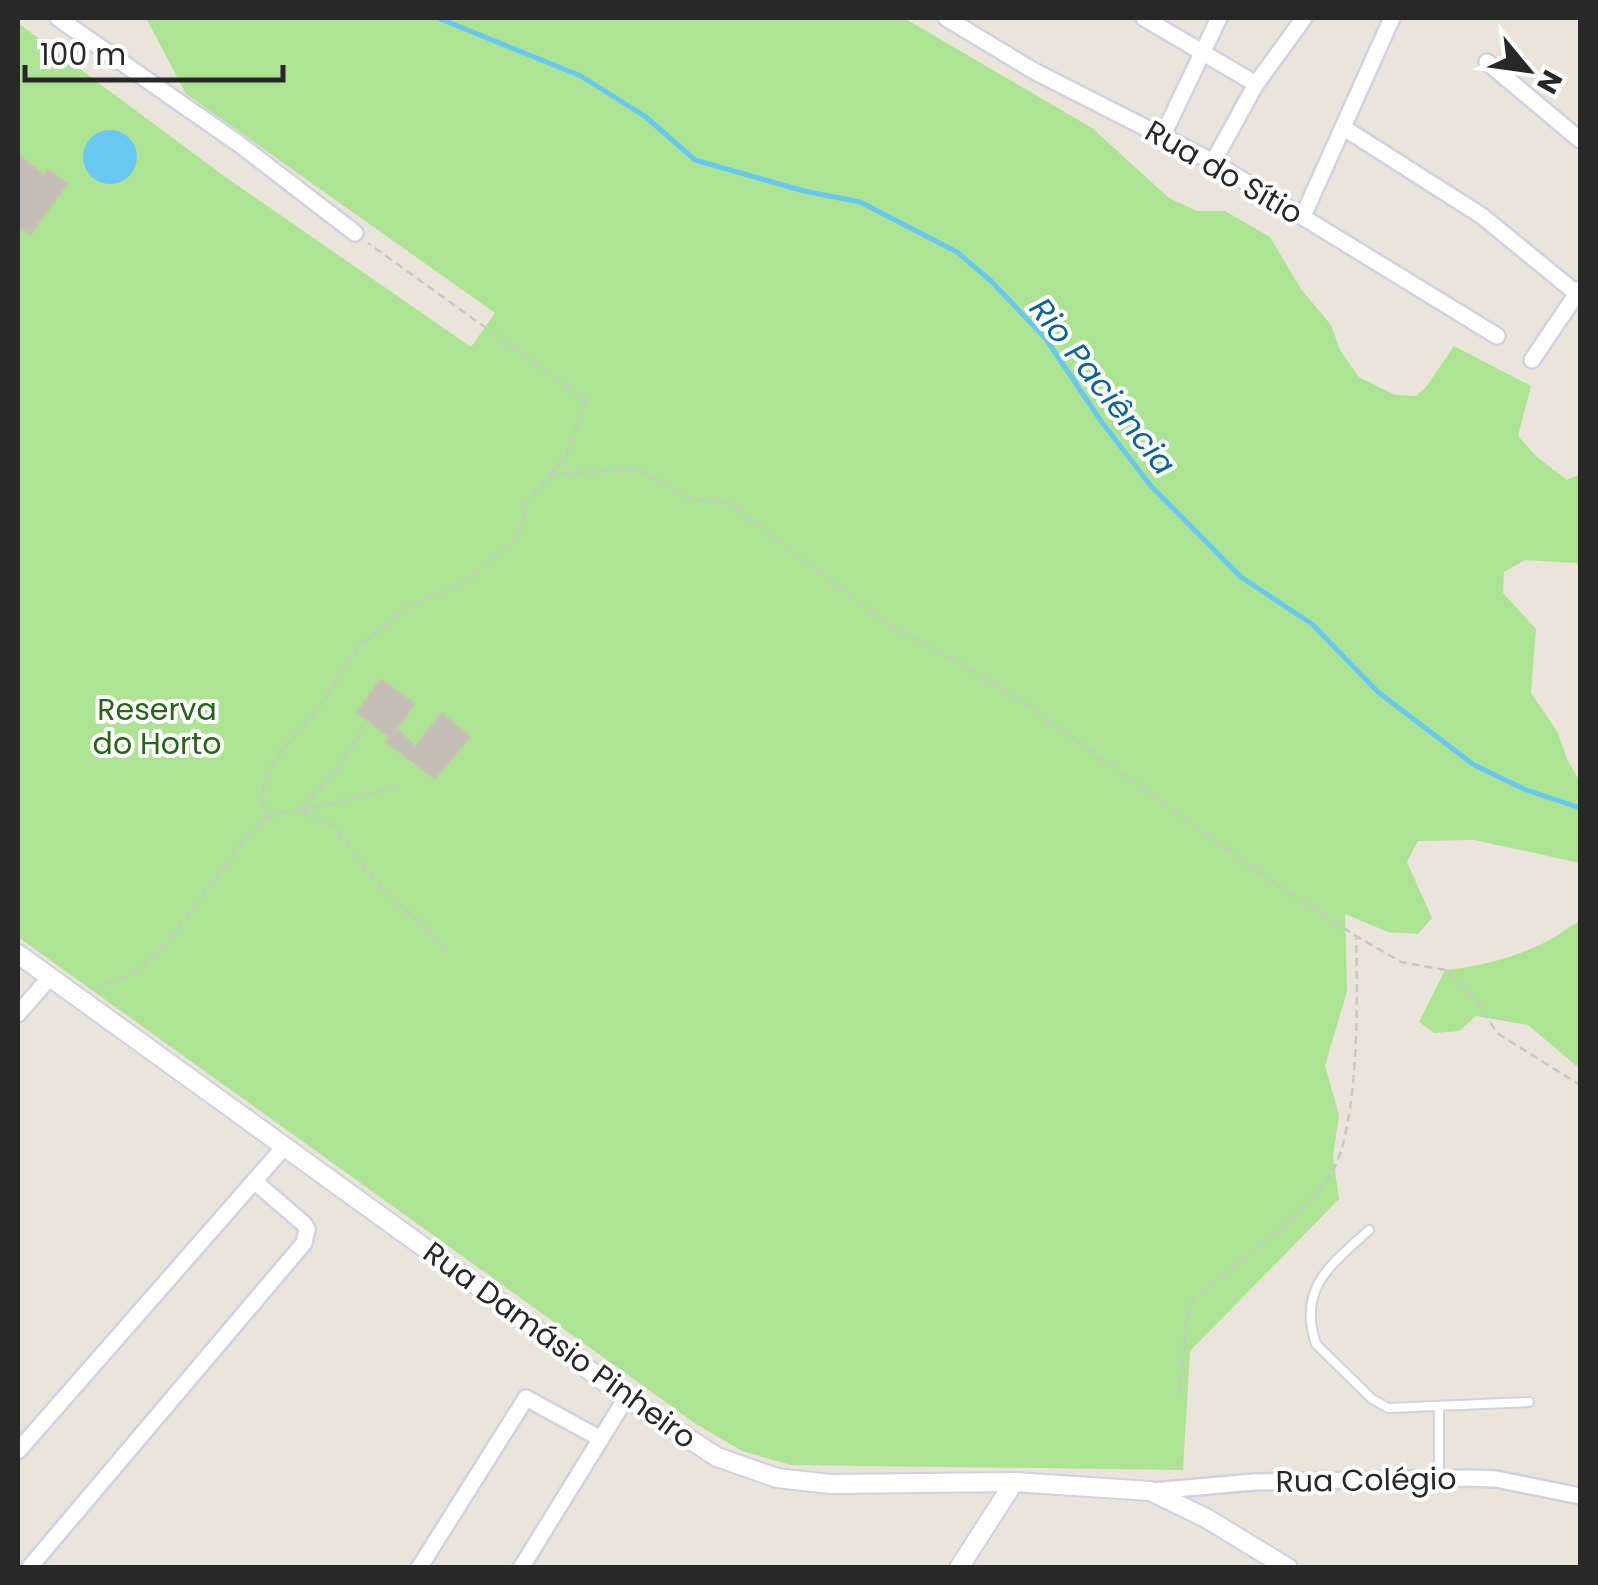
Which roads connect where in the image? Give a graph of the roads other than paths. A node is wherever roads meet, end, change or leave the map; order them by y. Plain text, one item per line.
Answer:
1 (58, 18) edge
2 (946, 18) edge
3 (1144, 18) edge
4 (1219, 18) edge
5 (1304, 18) edge
6 (1392, 18) edge
7 (972, 24) edge
8 (1201, 53) junction
9 (1487, 62) dead end
10 (1256, 84) junction
11 (1344, 128) junction
12 (1164, 135) junction
13 (1579, 136) edge
14 (1213, 162) junction
15 (1303, 216) junction
16 (355, 233) road end
17 (1579, 291) edge
18 (1497, 336) dead end
19 (1532, 360) dead end
20 (18, 954) edge
21 (50, 976) junction
22 (18, 1014) edge
23 (285, 1146) junction
24 (254, 1182) junction
25 (1369, 1230) dead end
26 (626, 1398) junction
27 (1529, 1402) dead end
28 (1439, 1408) junction
29 (601, 1439) junction
30 (18, 1451) edge
31 (1439, 1479) junction
32 (1014, 1482) junction
33 (1150, 1491) junction
34 (1580, 1496) edge
35 (29, 1568) edge
36 (419, 1568) edge
37 (521, 1568) edge
38 (959, 1568) edge
39 (1288, 1568) edge

1 - 16 street
2 - 7 street, Rua do Sítio
3 - 8 street
4 - 8 street
5 - 10 street
6 - 11 street
7 - 12 street, Rua do Sítio
8 - 10 street
8 - 12 street
9 - 13 street
10 - 14 street
11 - 15 street
11 - 17 street
12 - 14 street, Rua do Sítio
14 - 15 street, Rua do Sítio
15 - 18 street, Rua do Sítio
17 - 19 street
20 - 21 street, Rua Damásio Pinheiro
21 - 22 street
21 - 23 street, Rua Damásio Pinheiro
23 - 24 street
23 - 26 street, Rua Damásio Pinheiro
24 - 30 street
24 - 35 street
25 - 28 lane
26 - 29 street
26 - 32 street, Rua Damásio Pinheiro
27 - 28 lane
28 - 31 lane
29 - 36 street
29 - 37 street
31 - 33 street, Rua Colégio
31 - 34 street, Rua Colégio
32 - 33 street, Rua Damásio Pinheiro
32 - 38 street
33 - 39 street, Rua Damásio Pinheiro

